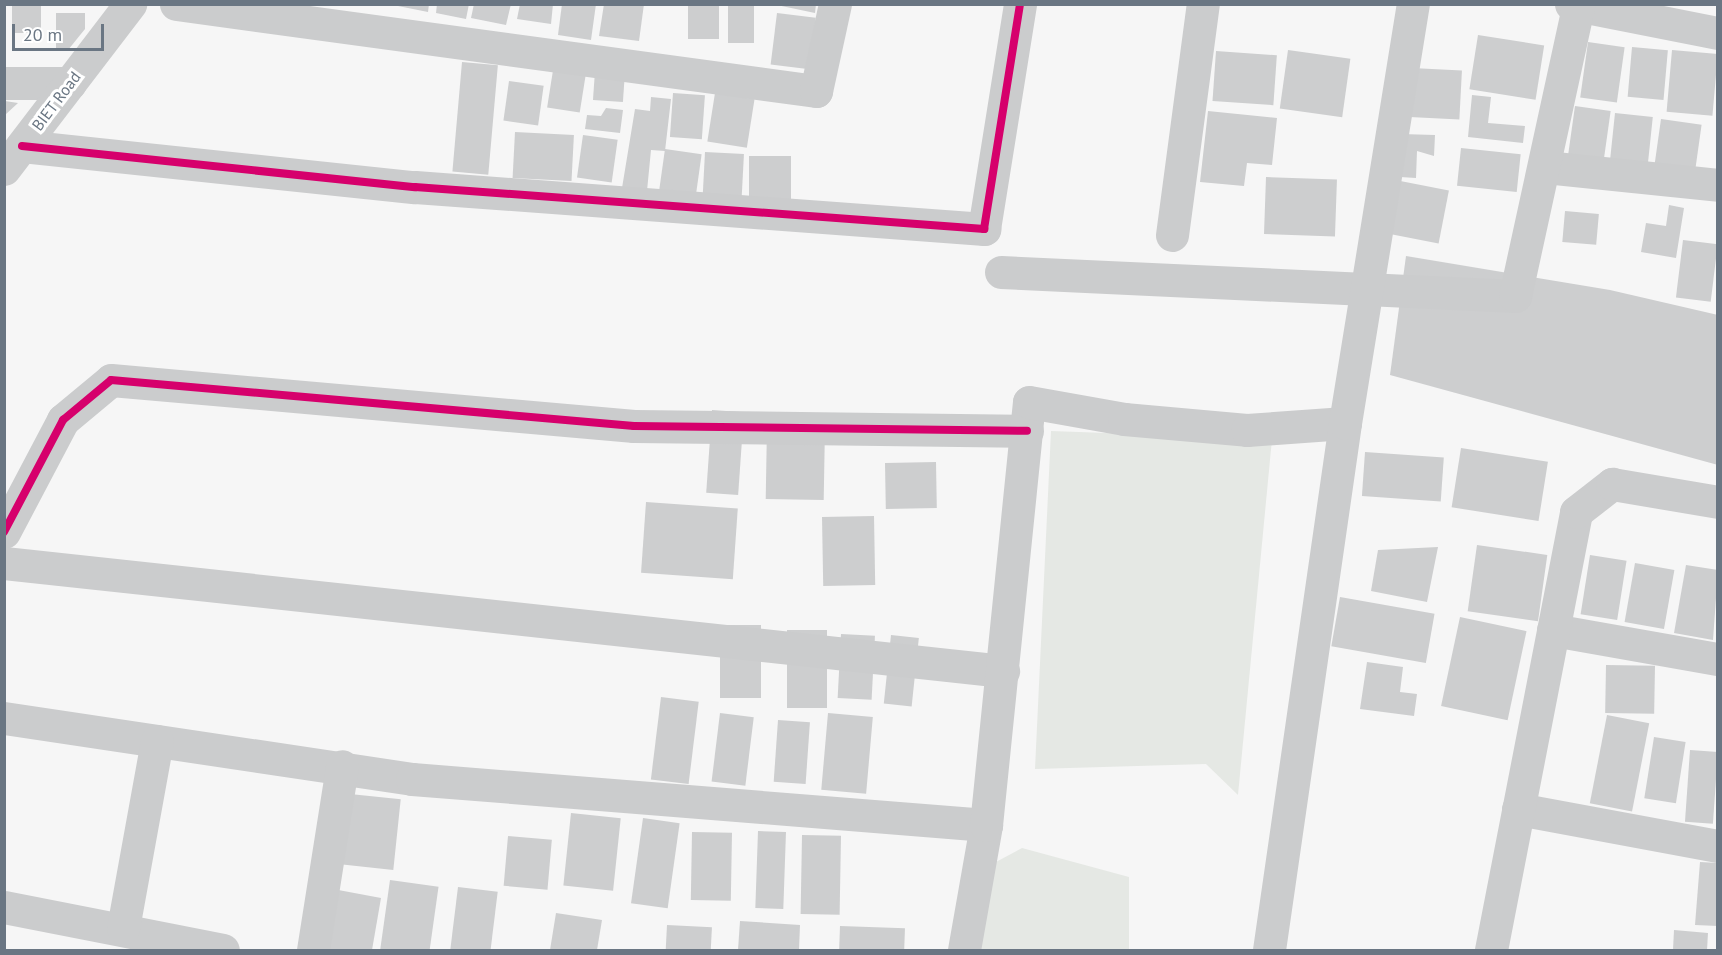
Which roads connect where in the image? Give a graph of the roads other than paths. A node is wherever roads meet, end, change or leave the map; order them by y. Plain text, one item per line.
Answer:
1 (130, 4) edge
2 (176, 4) edge
3 (835, 4) edge
4 (1020, 4) edge
5 (1203, 4) edge
6 (1413, 4) edge
7 (1574, 5) edge
8 (1718, 33) edge
9 (4, 83) edge
10 (70, 83) junction
11 (13, 157) edge
12 (1545, 167) junction
13 (1718, 185) edge
14 (1172, 235) dead end
15 (1001, 272) dead end
16 (1365, 291) junction
17 (1344, 423) junction
18 (1028, 431) junction
19 (1718, 502) edge
20 (4, 532) edge
21 (4, 563) edge
22 (1553, 630) junction
23 (1718, 659) edge
24 (1003, 672) junction
25 (4, 718) edge
26 (157, 741) junction
27 (342, 766) junction
28 (1518, 809) junction
29 (986, 825) junction
30 (1718, 846) edge
31 (4, 907) edge
32 (123, 928) junction
33 (223, 951) edge
34 (313, 951) edge
35 (964, 951) edge
36 (1269, 951) edge
37 (1491, 951) edge

1 - 10 street, BIET Road
2 - 3 street
4 - 11 street
5 - 14 street
6 - 16 street
7 - 8 street
7 - 12 street
9 - 10 street
10 - 11 street, BIET Road
12 - 13 street
12 - 16 street
15 - 16 street
16 - 17 street
17 - 18 street
17 - 36 street
18 - 20 street
18 - 24 street
19 - 22 street
21 - 24 street
22 - 23 street
22 - 28 street
24 - 29 street
25 - 26 street
26 - 27 street
26 - 32 street
27 - 29 street
27 - 34 street
28 - 30 street
28 - 37 street
29 - 35 street
31 - 32 street
32 - 33 street

